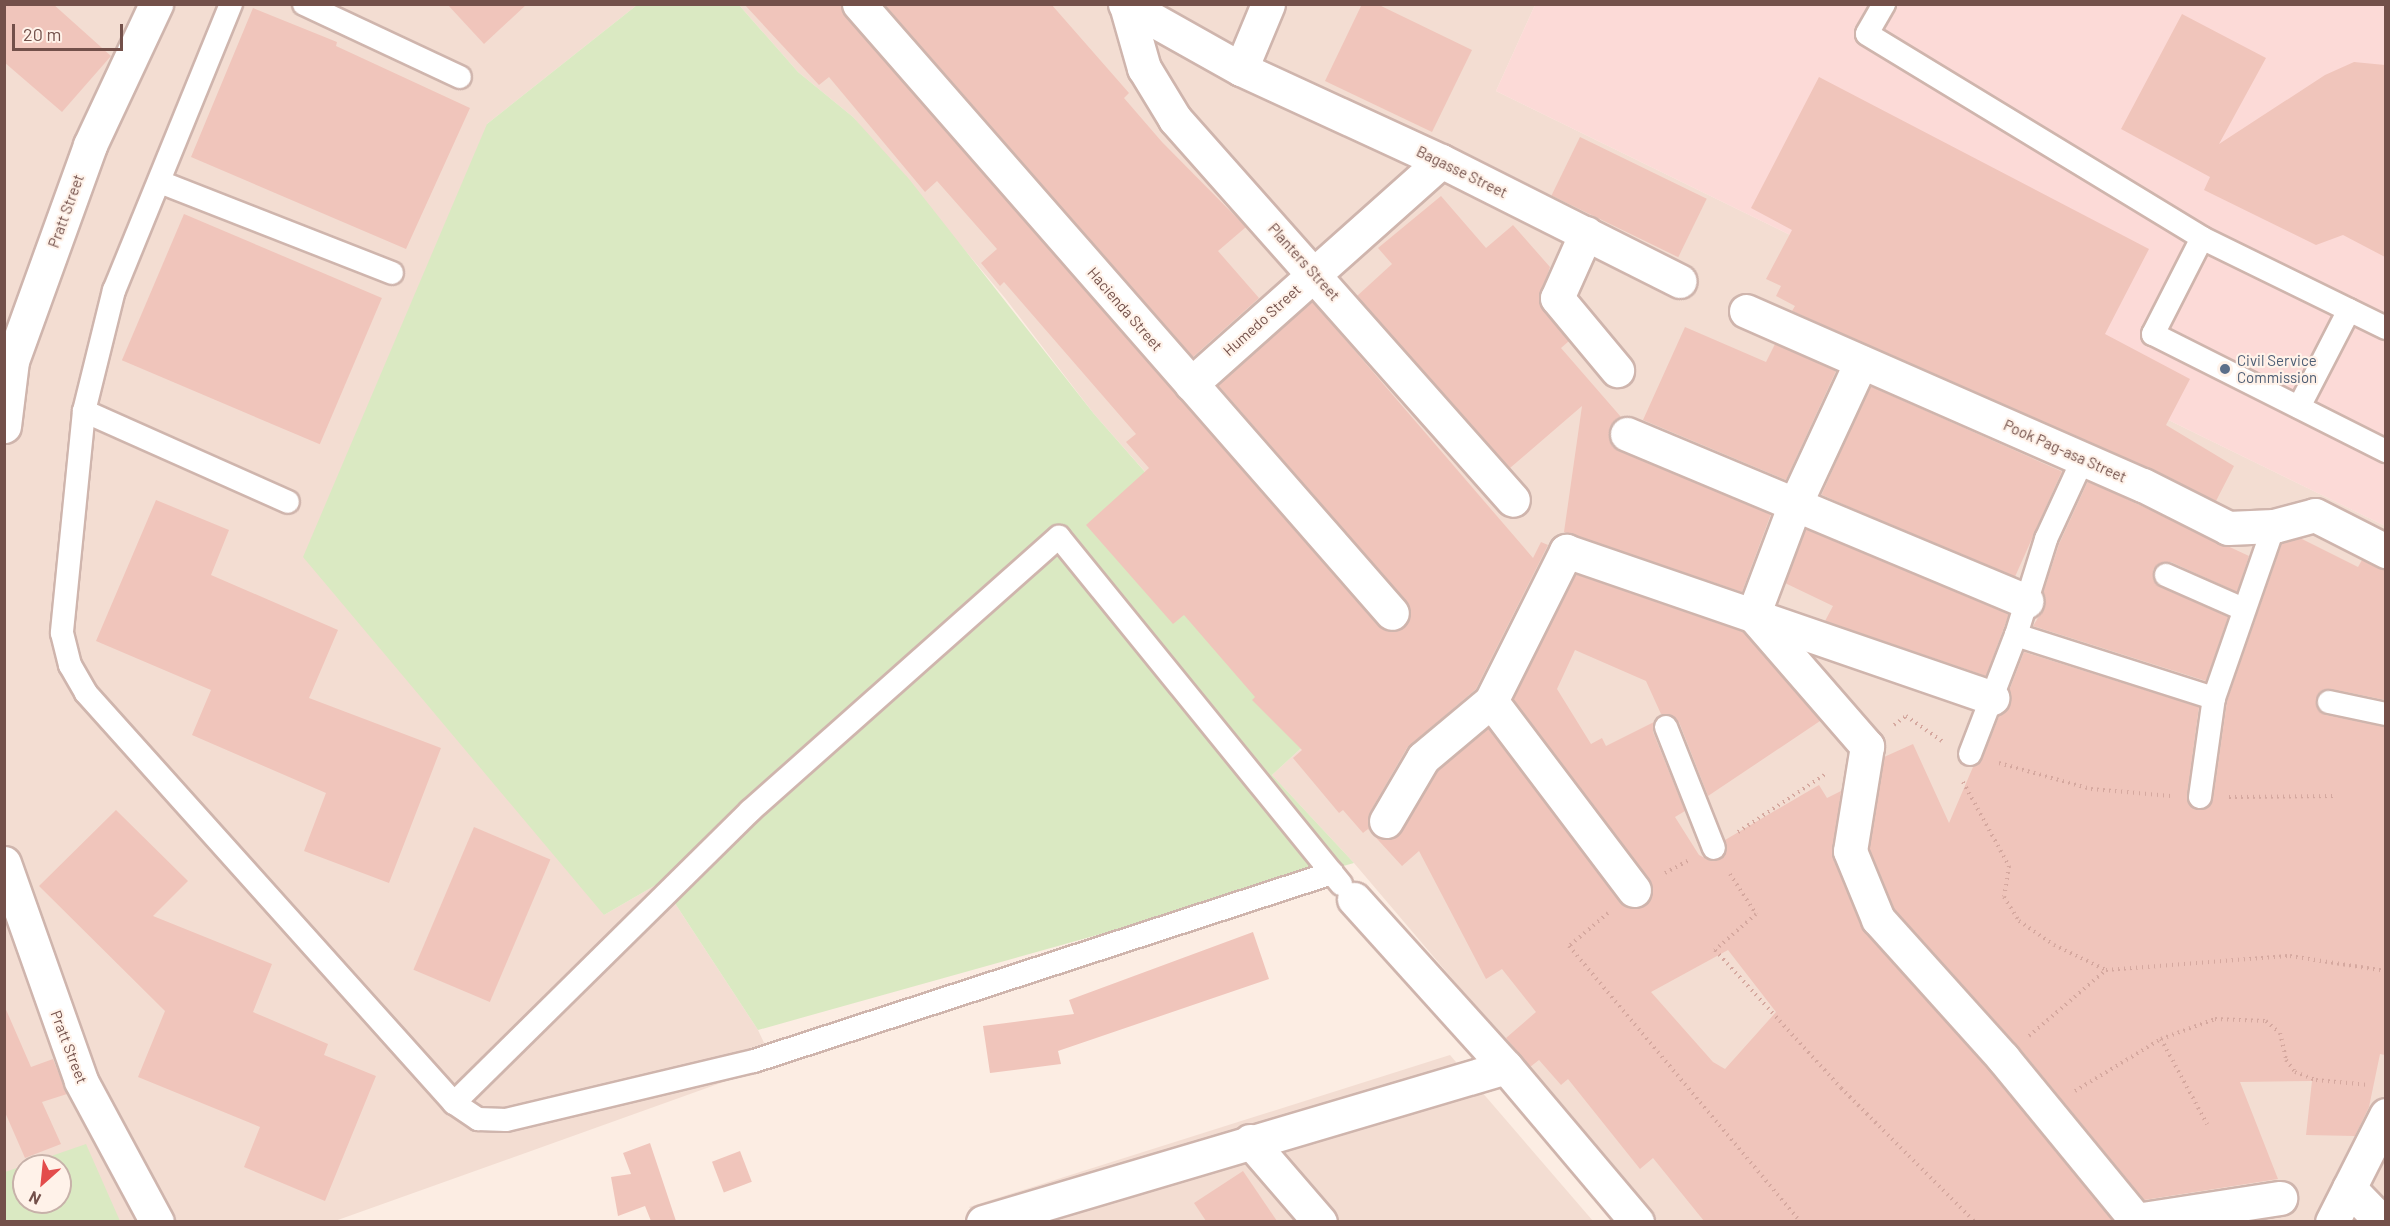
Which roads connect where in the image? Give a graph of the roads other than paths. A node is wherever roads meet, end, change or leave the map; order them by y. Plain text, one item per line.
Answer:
1 (156, 4) edge
2 (231, 4) edge
3 (304, 4) edge
4 (859, 4) edge
5 (1268, 4) edge
6 (1884, 4) edge
7 (1125, 5) edge
8 (1241, 69) junction
9 (460, 76) dead end
10 (1441, 161) junction
11 (160, 182) junction
12 (1587, 233) junction
13 (2202, 237) junction
14 (392, 273) dead end
15 (1314, 273) junction
16 (1680, 281) dead end
17 (2349, 310) junction
18 (1746, 311) dead end
19 (2385, 328) edge
20 (8, 358) edge
21 (1861, 362) junction
22 (1617, 370) dead end
23 (1191, 384) junction
24 (2299, 407) junction
25 (84, 411) junction
26 (4, 426) edge
27 (1627, 434) dead end
28 (2385, 451) edge
29 (2084, 459) junction
30 (1513, 500) dead end
31 (288, 502) dead end
32 (1795, 504) junction
33 (2274, 526) junction
34 (2385, 551) edge
35 (2166, 575) dead end
36 (2027, 601) junction
37 (2243, 609) junction
38 (1392, 613) dead end
39 (1753, 615) junction
40 (2016, 635) junction
41 (1992, 698) junction
42 (2214, 698) junction
43 (1491, 701) junction
44 (2329, 702) dead end
45 (2385, 714) edge
46 (1666, 727) dead end
47 (1964, 763) road end
48 (2200, 797) road end
49 (1386, 821) dead end
50 (1714, 848) road end
51 (4, 863) edge
52 (1332, 873) junction
53 (1634, 890) road end
54 (1354, 899) joint
55 (1506, 1067) junction
56 (2380, 1100) edge
57 (454, 1103) junction
58 (1250, 1141) junction
59 (2349, 1188) junction
60 (2280, 1198) dead end
61 (1024, 1216) edge
62 (157, 1221) edge
63 (982, 1221) edge
64 (1320, 1221) edge
65 (1637, 1221) edge
66 (2332, 1221) edge
67 (2382, 1221) edge

1 - 20 street, Pratt Street
2 - 11 lane
3 - 9 lane
4 - 23 street, Hacienda Street
5 - 8 street
6 - 13 lane
7 - 8 street, Planters Street
7 - 15 street, Planters Street
8 - 10 street, Bagasse Street
10 - 12 street, Bagasse Street
10 - 15 street, Humedo Street
11 - 14 lane
11 - 25 lane
12 - 16 street, Bagasse Street
12 - 22 street
13 - 17 lane
13 - 24 lane
15 - 23 street, Humedo Street
15 - 30 street, Planters Street
17 - 19 lane
17 - 24 lane
18 - 21 street, Pook Pag-asa Street
20 - 26 street, Pratt Street
21 - 29 street, Pook Pag-asa Street
21 - 32 street
23 - 38 street, Hacienda Street
24 - 28 lane
25 - 31 lane
25 - 57 lane
27 - 32 street
29 - 33 street, Pook Pag-asa Street
29 - 36 lane
32 - 36 street
32 - 39 street
33 - 34 street, Pook Pag-asa Street
33 - 37 lane
35 - 37 lane
36 - 40 lane
37 - 42 lane
39 - 41 street
39 - 43 street
39 - 60 street
40 - 41 lane
40 - 42 lane
41 - 47 lane
42 - 48 lane
43 - 49 street
43 - 53 street
44 - 45 lane
46 - 50 lane
51 - 62 street, Pratt Street
52 - 54 lane
52 - 57 lane
52 - 57 lane
54 - 55 street
55 - 58 street
55 - 65 street
56 - 59 street
58 - 61 street
58 - 64 street
59 - 66 street
59 - 67 street
61 - 63 street

